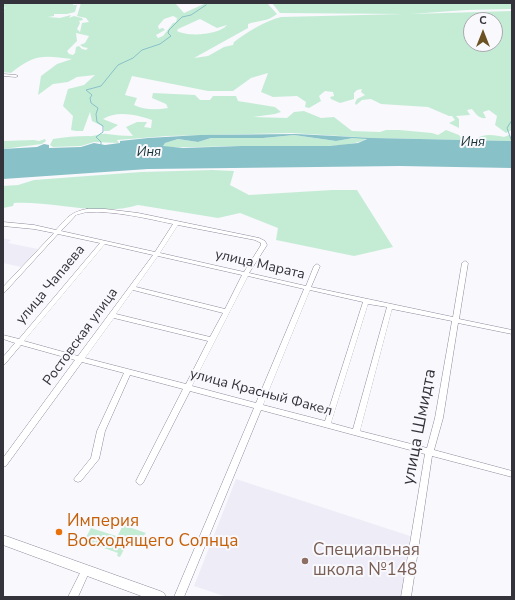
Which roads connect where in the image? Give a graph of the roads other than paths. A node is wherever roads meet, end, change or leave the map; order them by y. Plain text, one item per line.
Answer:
1 (3, 75) edge
2 (16, 76) dead end
3 (176, 223) junction
4 (3, 224) edge
5 (57, 233) junction
6 (103, 243) junction
7 (157, 254) junction
8 (464, 263) dead end
9 (317, 266) dead end
10 (246, 274) junction
11 (132, 288) junction
12 (308, 288) junction
13 (3, 291) edge
14 (366, 302) junction
15 (390, 306) junction
16 (227, 312) junction
17 (112, 314) junction
18 (455, 320) junction
19 (512, 332) edge
20 (3, 337) edge
21 (214, 340) junction
22 (20, 342) junction
23 (80, 359) junction
24 (3, 362) edge
25 (128, 371) junction
26 (187, 386) junction
27 (258, 406) junction
28 (327, 425) junction
29 (356, 433) junction
30 (428, 453) junction
31 (3, 464) edge
32 (512, 474) edge
33 (78, 479) dead end
34 (140, 481) dead end
35 (3, 540) edge
36 (86, 570) junction
37 (73, 597) edge
38 (160, 597) edge
39 (179, 597) edge
40 (406, 597) edge

1 - 2 street
3 - 5 street
3 - 7 street, Ростовская улица
3 - 10 street
4 - 5 street, улица Марата
5 - 6 street, улица Марата
5 - 13 street
6 - 7 street, улица Марата
6 - 22 street, улица Чапаева
7 - 10 street, улица Марата
7 - 11 street, Ростовская улица
8 - 18 street, улица Шмидта
9 - 12 street
10 - 12 street, улица Марата
10 - 16 street
11 - 16 street
11 - 17 street, Ростовская улица
12 - 14 street, улица Марата
12 - 27 street
14 - 15 street, улица Марата
14 - 28 street
15 - 18 street, улица Марата
15 - 29 street
16 - 21 street
17 - 21 street
17 - 23 street, Ростовская улица
18 - 19 street, улица Марата
18 - 30 street, улица Шмидта
20 - 22 street, улица Красный Факел
21 - 26 street
22 - 23 street, улица Красный Факел
22 - 24 street, улица Чапаева
23 - 25 street, улица Красный Факел
23 - 31 street, Ростовская улица
25 - 26 street, улица Красный Факел
25 - 33 street
26 - 27 street, улица Красный Факел
26 - 34 street
27 - 28 street, улица Красный Факел
27 - 39 street
28 - 29 street, улица Красный Факел
29 - 30 street, улица Красный Факел
30 - 32 street, улица Красный Факел
30 - 40 street, улица Шмидта
35 - 36 street
36 - 37 street
36 - 38 street

